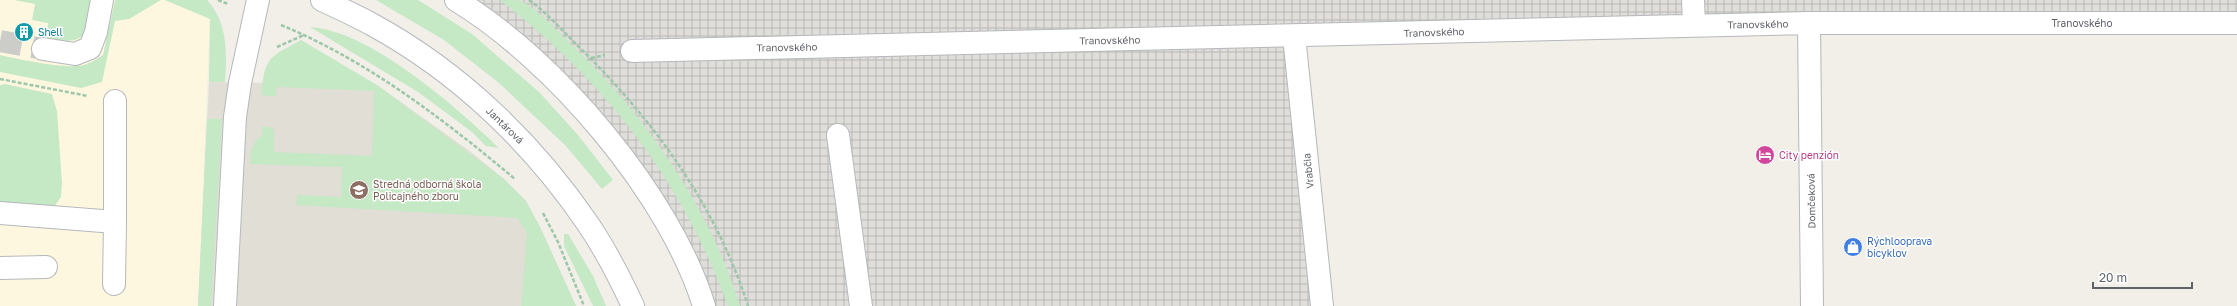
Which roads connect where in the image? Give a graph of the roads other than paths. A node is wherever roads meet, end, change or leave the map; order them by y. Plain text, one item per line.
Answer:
1 (102, 0) edge
2 (322, 0) edge
3 (456, 0) edge
4 (1693, 0) edge
5 (256, 7) edge
6 (1809, 23) junction
7 (2237, 23) edge
8 (1694, 25) junction
9 (1294, 36) junction
10 (43, 49) tunnel mouth
11 (632, 51) dead end
12 (115, 101) road end
13 (838, 135) dead end
14 (0, 213) edge
15 (115, 222) junction
16 (0, 268) edge
17 (46, 268) dead end
18 (114, 284) dead end
19 (225, 306) edge
20 (633, 306) edge
21 (704, 306) edge
22 (860, 306) edge
23 (1322, 306) edge
24 (1812, 306) edge

1 - 10 street
2 - 20 street, Jantárová
3 - 21 street
4 - 8 street
5 - 19 street
6 - 7 street, Tranovského
6 - 8 street, Tranovského
6 - 24 street, Domčeková
8 - 9 street, Tranovského
9 - 11 street, Tranovského
9 - 23 street, Vrabčia
12 - 15 street
13 - 22 street
14 - 15 street
15 - 18 street
16 - 17 street

